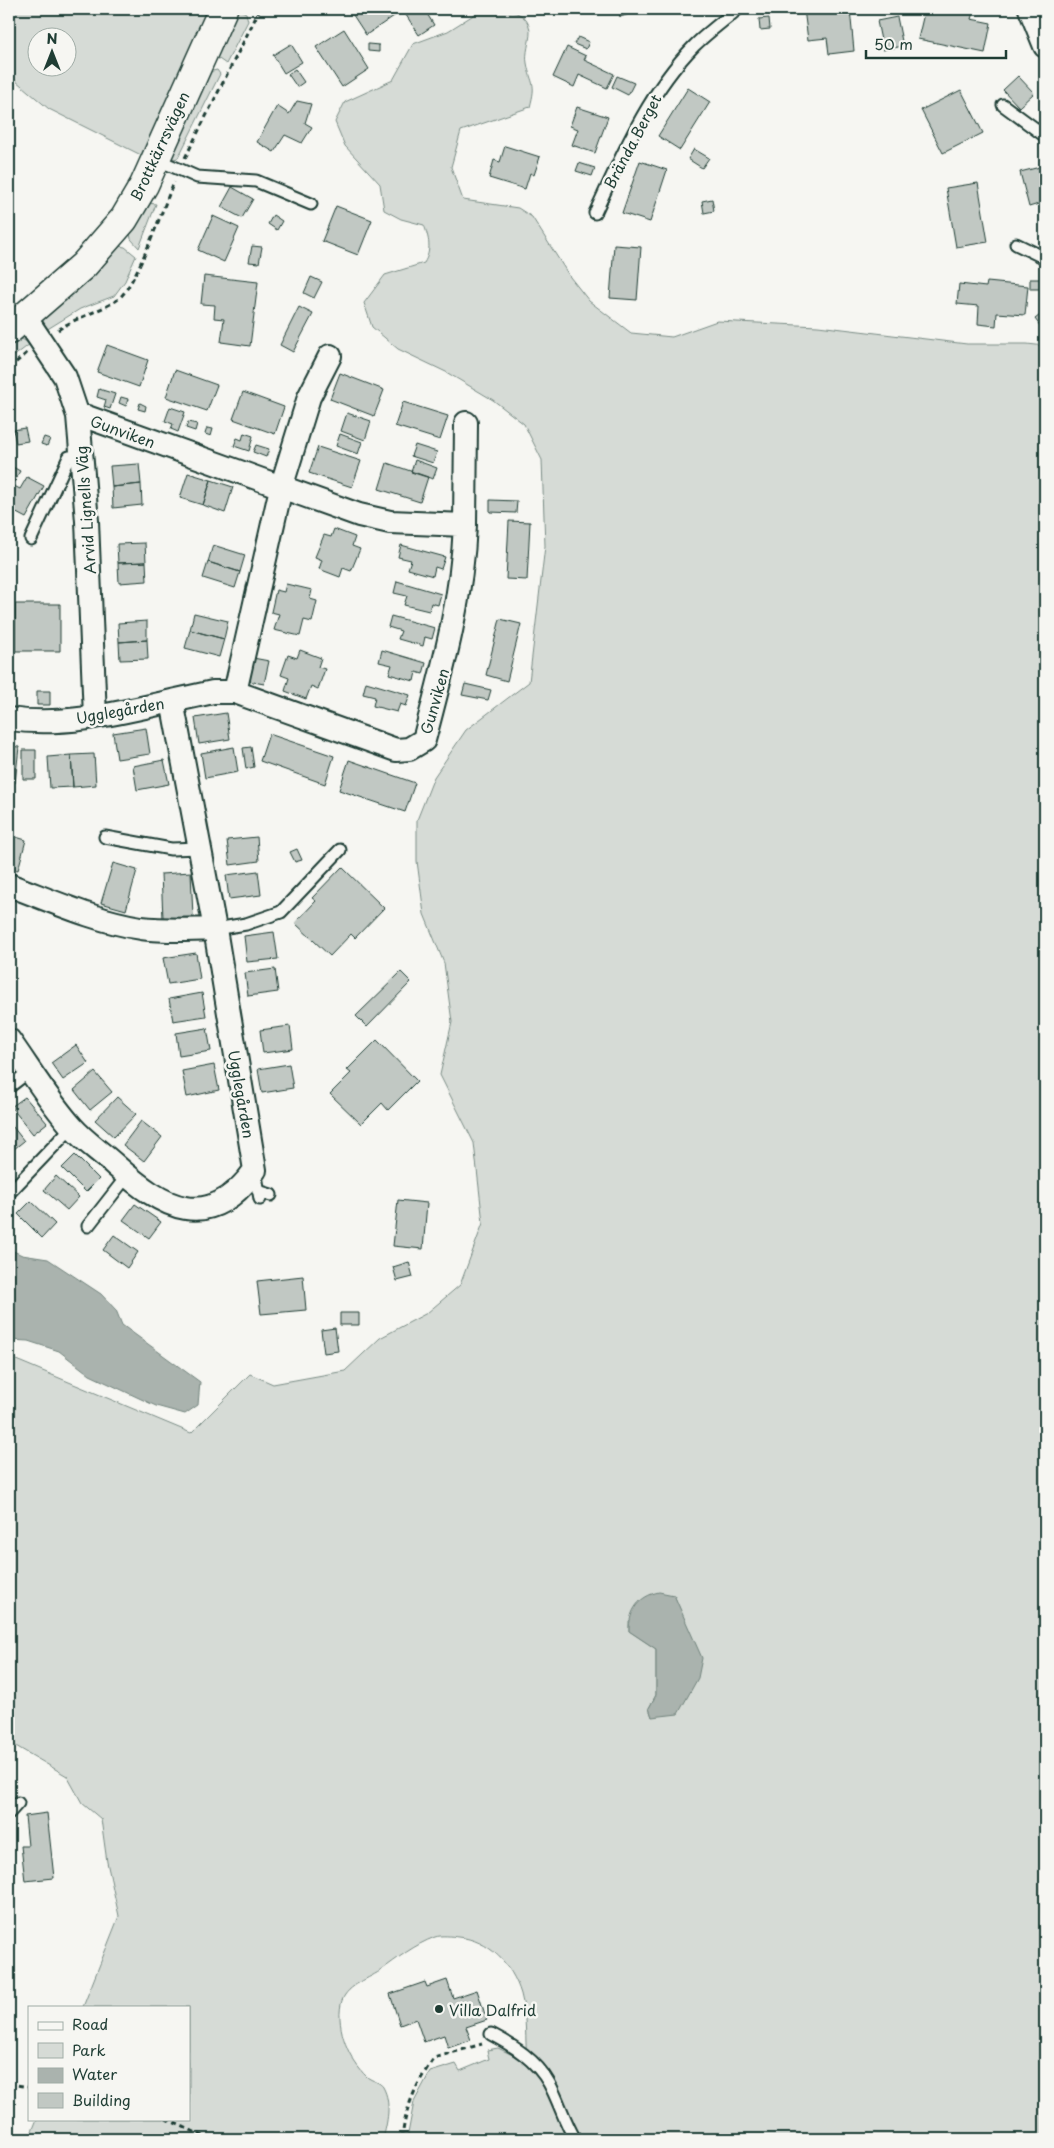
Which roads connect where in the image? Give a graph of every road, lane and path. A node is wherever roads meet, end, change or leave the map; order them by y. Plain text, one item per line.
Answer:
1 (223, 9) edge
2 (738, 9) edge
3 (1030, 9) edge
4 (1045, 46) edge
5 (1003, 105) dead end
6 (1045, 136) edge
7 (156, 159) junction
8 (311, 204) dead end
9 (595, 214) dead end
10 (1016, 244) dead end
11 (1045, 258) edge
12 (17, 323) edge
13 (330, 356) dead end
14 (78, 416) junction
15 (466, 423) dead end
16 (82, 456) junction
17 (281, 488) junction
18 (465, 525) junction
19 (31, 539) dead end
20 (235, 692) junction
21 (172, 701) junction
22 (95, 717) junction
23 (9, 719) edge
24 (106, 837) dead end
25 (200, 848) junction
26 (340, 850) dead end
27 (9, 886) edge
28 (215, 929) junction
29 (9, 1040) edge
30 (31, 1070) junction
31 (9, 1087) edge
32 (72, 1127) junction
33 (127, 1176) junction
34 (258, 1187) junction
35 (9, 1193) edge
36 (271, 1195) dead end
37 (88, 1226) dead end
38 (18, 1802) dead end
39 (9, 1813) edge
40 (491, 2034) dead end
41 (505, 2041) junction
42 (9, 2084) edge
43 (28, 2087) edge
44 (168, 2120) edge
45 (210, 2139) edge
46 (402, 2139) edge
47 (575, 2139) edge

1 - 7 street, Brottkärrsvägen
2 - 9 lane, Brända Berget
3 - 4 street
5 - 6 lane
7 - 8 lane
7 - 12 street, Brottkärrsvägen
10 - 11 lane
12 - 14 street, Arvid Lignells Väg
13 - 17 street
14 - 16 street, Arvid Lignells Väg
14 - 17 street, Gunviken
15 - 18 street, Gunviken
16 - 19 lane
16 - 22 street, Arvid Lignells Väg
17 - 18 street, Gunviken
17 - 20 street
18 - 20 street, Gunviken
20 - 21 street, Gunviken
21 - 22 street, Ugglegården
21 - 25 street, Ugglegården
22 - 23 street, Ugglegården
24 - 25 lane
25 - 28 street, Ugglegården
26 - 28 lane
27 - 28 street
28 - 34 street, Ugglegården
29 - 30 street
30 - 31 lane
30 - 32 street
32 - 33 street
32 - 35 lane
33 - 34 street
33 - 37 lane
34 - 36 lane
38 - 39 lane
40 - 41 lane
41 - 46 path
41 - 47 lane
42 - 43 path
44 - 45 path

